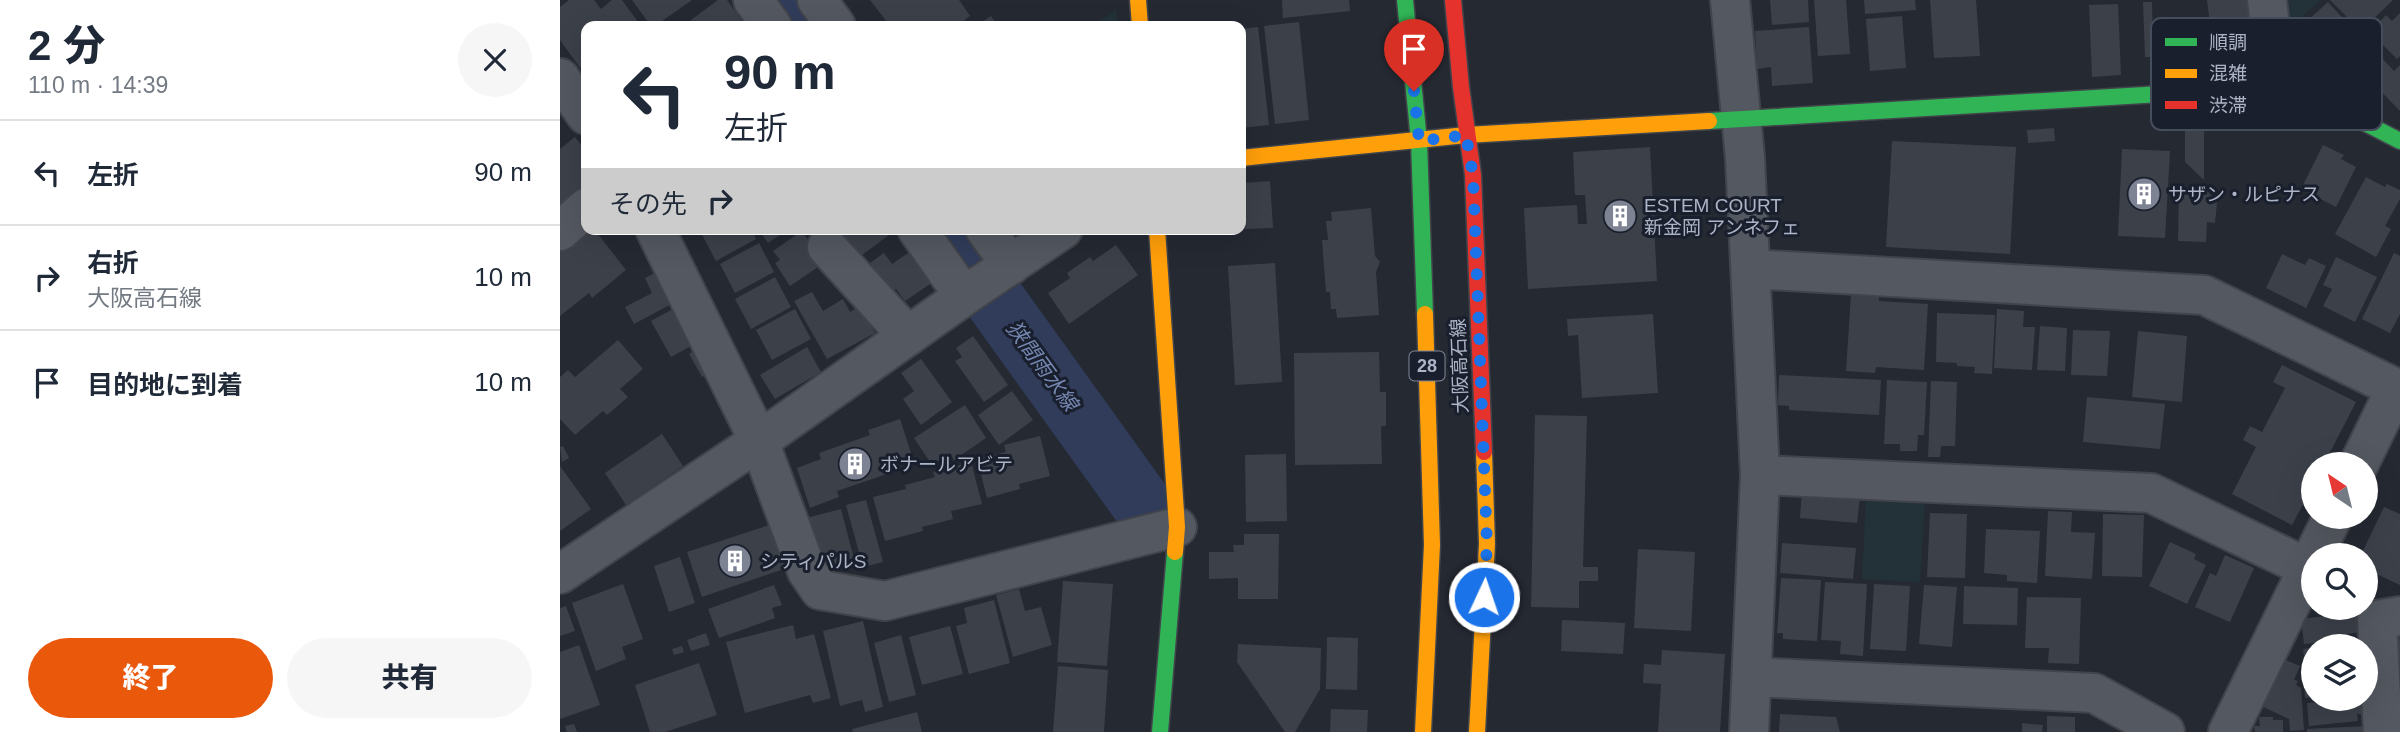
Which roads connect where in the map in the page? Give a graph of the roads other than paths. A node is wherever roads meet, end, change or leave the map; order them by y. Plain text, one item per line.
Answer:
1 (753, 0) edge
2 (817, 0) edge
3 (1138, 0) edge
4 (1405, 0) edge
5 (1453, 0) edge
6 (1730, 0) edge
7 (2267, 0) edge
8 (2269, 18) edge
9 (768, 21) edge
10 (832, 21) edge
11 (1140, 21) edge
12 (560, 78) edge
13 (2151, 95) edge
14 (581, 108) edge
15 (1742, 118) junction
16 (2379, 130) edge
17 (1466, 135) junction
18 (1419, 141) junction
19 (2400, 141) edge
20 (1246, 158) edge
21 (581, 212) edge
22 (560, 231) edge
23 (658, 235) edge
24 (921, 235) edge
25 (989, 235) edge
26 (1054, 235) edge
27 (1157, 235) edge
28 (827, 247) dead end
29 (1010, 266) junction
30 (1751, 269) junction
31 (965, 295) junction
32 (908, 336) junction
33 (2398, 389) edge
34 (759, 441) junction
35 (2365, 452) edge
36 (1759, 475) junction
37 (1177, 527) junction
38 (2301, 555) edge
39 (560, 574) edge
40 (2301, 583) edge
41 (2400, 616) edge
42 (1752, 677) junction
43 (1160, 732) edge
44 (1423, 732) edge
45 (1477, 732) edge
46 (1749, 732) edge
47 (2165, 732) edge
48 (2228, 732) edge
49 (2383, 732) edge

1 - 9 street
2 - 10 street
3 - 11 street
4 - 18 street, 大阪高石線 / 28
5 - 17 street, 大阪高石線
6 - 15 street
7 - 8 street
12 - 14 street
13 - 15 street
15 - 17 street
15 - 30 street
16 - 19 street
17 - 18 street
17 - 45 street, 大阪高石線
18 - 20 street
18 - 44 street, 大阪高石線 / 28
21 - 22 street
23 - 34 street
24 - 31 street
25 - 29 street
26 - 29 street
27 - 37 street
28 - 32 street
29 - 31 street
30 - 33 street
30 - 36 street
31 - 32 street
32 - 34 street
33 - 35 street
34 - 37 street
34 - 39 street
36 - 38 street
36 - 42 street
37 - 43 street
40 - 48 street
41 - 49 street
42 - 46 street
42 - 47 street

